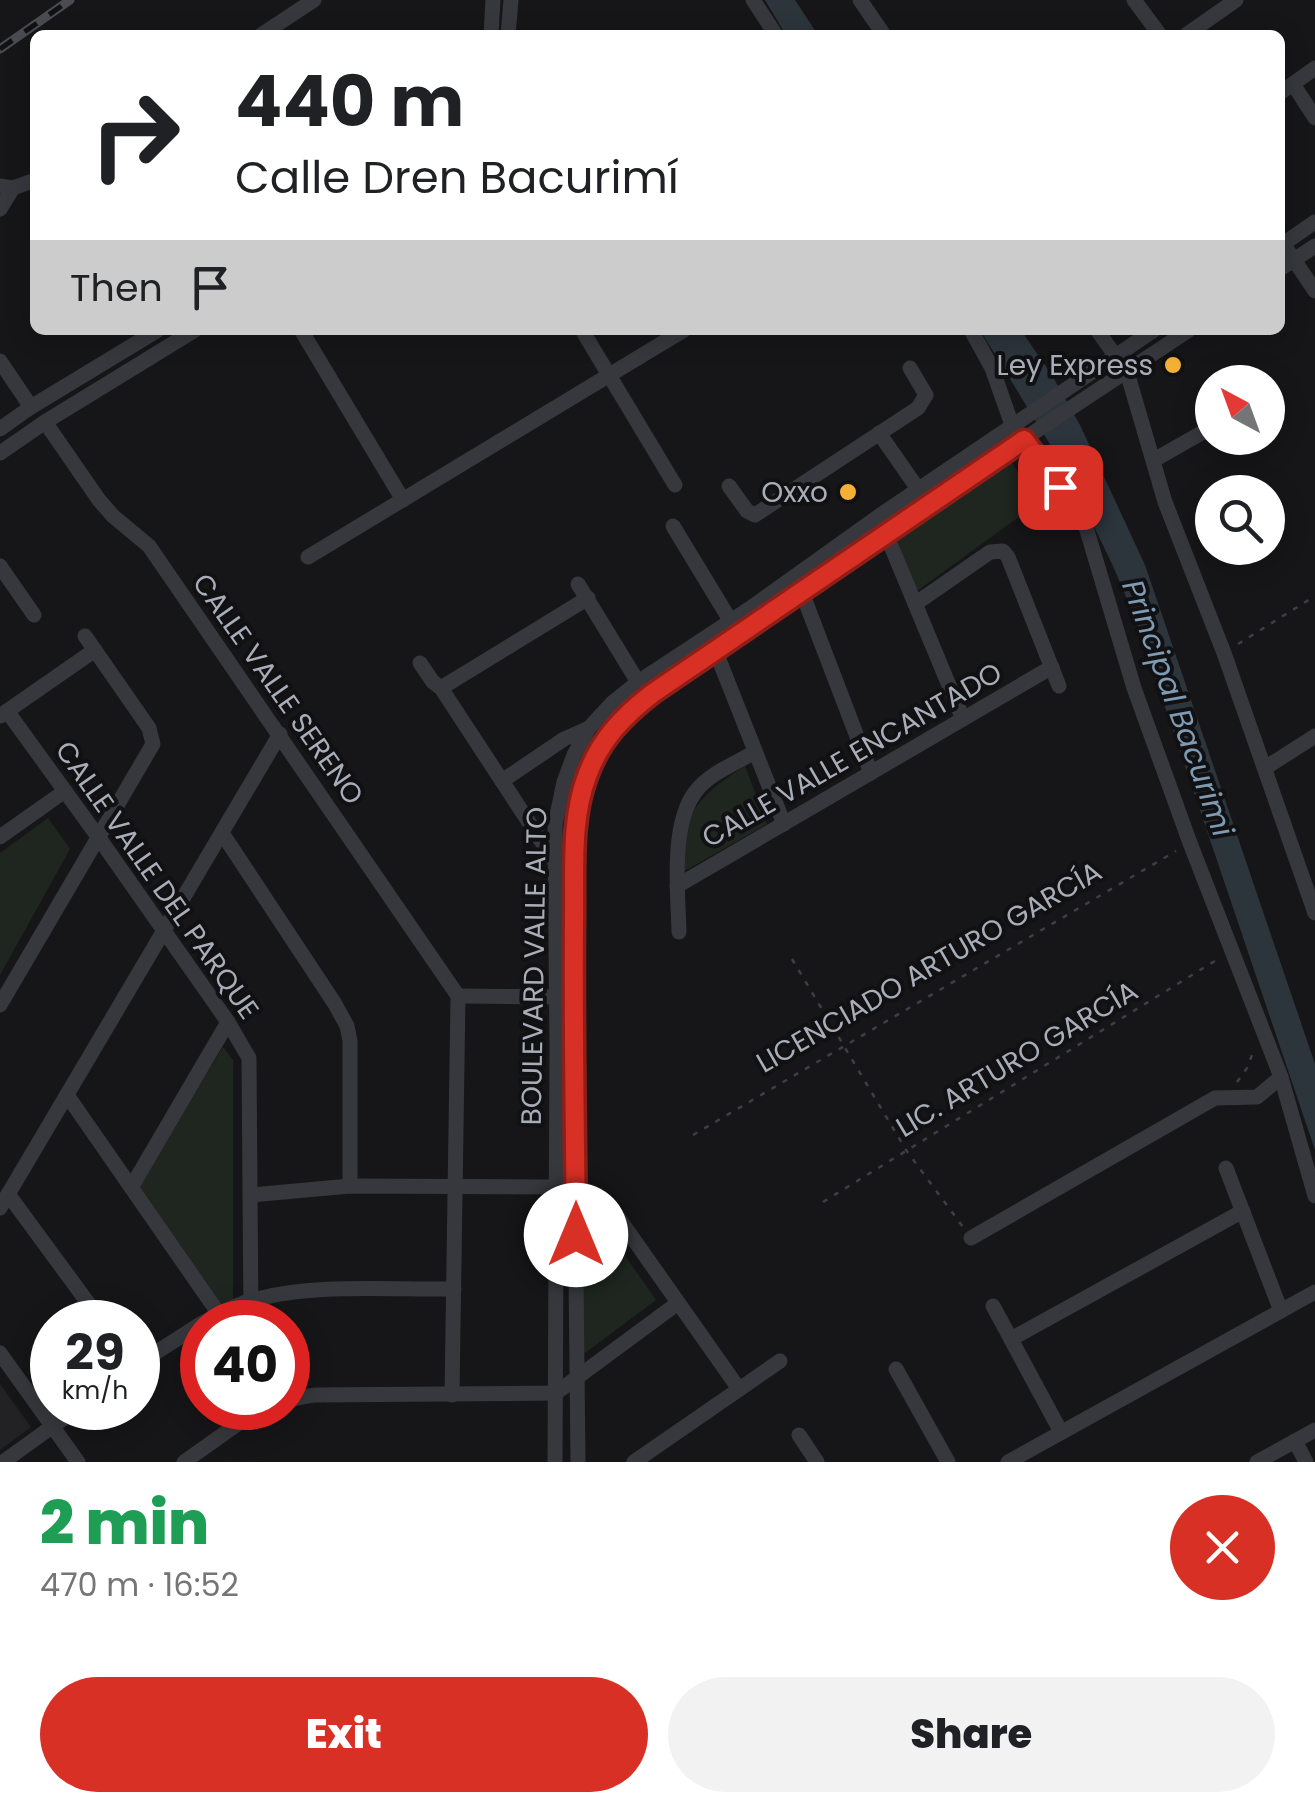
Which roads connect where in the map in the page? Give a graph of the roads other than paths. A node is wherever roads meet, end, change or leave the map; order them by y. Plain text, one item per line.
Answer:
1 (314, 0) edge
2 (493, 0) edge
3 (511, 0) edge
4 (753, 0) edge
5 (860, 0) edge
6 (1134, 0) edge
7 (1236, 0) edge
8 (269, 30) edge
9 (491, 30) edge
10 (508, 30) edge
11 (773, 30) edge
12 (881, 30) edge
13 (1156, 30) edge
14 (1193, 30) edge
15 (1315, 68) edge
16 (1286, 88) edge
17 (1315, 118) edge
18 (6, 187) edge
19 (0, 209) edge
20 (1315, 222) edge
21 (1285, 241) edge
22 (1315, 246) edge
23 (1285, 248) edge
24 (1294, 260) junction
25 (1285, 266) edge
26 (1315, 291) edge
27 (150, 335) edge
28 (188, 335) edge
29 (303, 335) edge
30 (585, 335) edge
31 (676, 335) edge
32 (973, 335) edge
33 (1101, 335) edge
34 (1146, 335) edge
35 (1182, 335) edge
36 (1117, 354) junction
37 (0, 361) edge
38 (910, 368) dead end
39 (1127, 372) junction
40 (610, 375) junction
41 (31, 407) junction
42 (45, 422) junction
43 (1017, 422) junction
44 (0, 429) edge
45 (879, 434) junction
46 (1028, 436) junction
47 (1195, 437) edge
48 (0, 453) edge
49 (1154, 460) junction
50 (676, 485) dead end
51 (729, 486) dead end
52 (918, 489) junction
53 (404, 500) junction
54 (878, 516) junction
55 (674, 526) dead end
56 (886, 534) junction
57 (308, 557) dead end
58 (0, 566) edge
59 (578, 584) dead end
60 (801, 590) junction
61 (588, 598) junction
62 (915, 604) junction
63 (34, 614) dead end
64 (730, 620) junction
65 (708, 634) junction
66 (716, 650) junction
67 (420, 663) dead end
68 (1052, 667) junction
69 (638, 682) junction
70 (1060, 686) dead end
71 (441, 688) junction
72 (4, 714) edge
73 (963, 719) junction
74 (590, 728) junction
75 (280, 734) junction
76 (1315, 736) edge
77 (756, 752) junction
78 (1265, 768) junction
79 (871, 773) junction
80 (502, 781) junction
81 (65, 791) junction
82 (784, 824) junction
83 (222, 833) junction
84 (0, 837) edge
85 (99, 838) junction
86 (555, 862) junction
87 (1310, 876) edge
88 (677, 886) junction
89 (1315, 913) edge
90 (164, 930) junction
91 (680, 932) dead end
92 (458, 996) junction
93 (556, 996) junction
94 (573, 997) junction
95 (0, 1004) edge
96 (228, 1022) junction
97 (1281, 1077) junction
98 (67, 1095) junction
99 (1257, 1097) junction
100 (1290, 1109) junction
101 (1226, 1168) dead end
102 (132, 1186) junction
103 (350, 1186) junction
104 (556, 1187) junction
105 (456, 1188) junction
106 (576, 1188) junction
107 (252, 1195) junction
108 (1315, 1196) edge
109 (4, 1202) edge
110 (1243, 1211) junction
111 (970, 1238) road end
112 (454, 1290) junction
113 (1315, 1292) edge
114 (84, 1300) edge
115 (209, 1300) edge
116 (252, 1300) joint
117 (678, 1303) junction
118 (994, 1306) dead end
119 (1281, 1311) junction
120 (1011, 1339) junction
121 (0, 1353) edge
122 (780, 1361) dead end
123 (896, 1369) dead end
124 (577, 1376) junction
125 (739, 1389) junction
126 (556, 1393) junction
127 (30, 1394) edge
128 (452, 1394) junction
129 (310, 1396) edge
130 (47, 1430) edge
131 (56, 1430) edge
132 (226, 1430) edge
133 (1315, 1430) edge
134 (1061, 1432) junction
135 (799, 1435) dead end
136 (1295, 1441) junction
137 (3, 1462) edge
138 (78, 1462) edge
139 (184, 1462) edge
140 (555, 1462) edge
141 (578, 1462) edge
142 (634, 1462) edge
143 (817, 1462) edge
144 (948, 1462) edge
145 (1008, 1462) edge
146 (1257, 1462) edge
147 (1306, 1462) edge

1 - 8 street
2 - 9 street
3 - 10 street
4 - 11 street
5 - 12 street
6 - 13 street
7 - 14 street
15 - 16 street
16 - 17 street
18 - 19 street
20 - 21 street
22 - 24 street
23 - 24 street
24 - 25 street
24 - 26 street
27 - 41 street
28 - 42 street
29 - 53 street
30 - 40 street
31 - 40 street
32 - 43 street
33 - 36 street
34 - 36 street, BOULEVARD VALLE ALTO
35 - 39 street, BOULEVARD VALLE ALTO
36 - 39 street
36 - 43 street, BOULEVARD VALLE ALTO
37 - 41 street
38 - 45 street
39 - 46 street, BOULEVARD VALLE ALTO
39 - 49 street
40 - 50 street
40 - 53 street
41 - 44 street
42 - 48 street
42 - 75 street, CALLE VALLE SERENO
43 - 46 street
43 - 52 street, BOULEVARD VALLE ALTO
45 - 51 street
45 - 52 street
46 - 56 street, BOULEVARD VALLE ALTO
46 - 97 street
47 - 49 street
49 - 78 street
52 - 54 street, BOULEVARD VALLE ALTO
53 - 57 street
54 - 56 street
54 - 64 street, BOULEVARD VALLE ALTO
55 - 64 street
56 - 60 street, BOULEVARD VALLE ALTO
56 - 62 street
58 - 63 street
59 - 61 street
60 - 66 street, BOULEVARD VALLE ALTO
60 - 79 street
61 - 69 street
61 - 71 street
62 - 68 street
62 - 73 street
64 - 65 street, BOULEVARD VALLE ALTO
65 - 66 street
65 - 69 street, BOULEVARD VALLE ALTO
66 - 77 street
66 - 94 street, BOULEVARD VALLE ALTO
67 - 71 street
68 - 70 street
68 - 73 street, CALLE VALLE ENCANTADO
69 - 74 street, BOULEVARD VALLE ALTO
71 - 80 street
72 - 81 street, CALLE VALLE DEL PARQUE
72 - 85 street
73 - 79 street, CALLE VALLE ENCANTADO
74 - 80 street
74 - 86 street, BOULEVARD VALLE ALTO
75 - 83 street
75 - 92 street, CALLE VALLE SERENO
76 - 78 street
77 - 82 street
77 - 88 street
78 - 87 street
79 - 82 street, CALLE VALLE ENCANTADO
80 - 86 street
81 - 84 street
81 - 85 street, CALLE VALLE DEL PARQUE
82 - 88 street, CALLE VALLE ENCANTADO
83 - 90 street
83 - 103 street
85 - 90 street, CALLE VALLE DEL PARQUE
85 - 95 street
86 - 93 street, BOULEVARD VALLE ALTO
87 - 89 street
88 - 91 street
90 - 96 street, CALLE VALLE DEL PARQUE
90 - 98 street
92 - 93 street
92 - 105 street
93 - 94 street
93 - 104 street, BOULEVARD VALLE ALTO
94 - 106 street, BOULEVARD VALLE ALTO
96 - 102 street
96 - 107 street, CALLE VALLE DEL PARQUE
97 - 99 street
97 - 100 street
98 - 102 street
98 - 109 street
99 - 100 street
99 - 111 street
100 - 108 street
101 - 110 street
102 - 115 street
103 - 105 street
103 - 107 street
104 - 105 street
104 - 106 street
104 - 126 street, BOULEVARD VALLE ALTO
105 - 112 street
106 - 117 street
106 - 124 street, BOULEVARD VALLE ALTO
107 - 116 street, CALLE VALLE DEL PARQUE
109 - 114 street
110 - 119 street
110 - 120 street
112 - 116 street
112 - 128 street
113 - 119 street
117 - 124 street
117 - 125 street
118 - 120 street
119 - 134 street
120 - 134 street
121 - 127 street
122 - 125 street
123 - 144 street
124 - 126 street
124 - 141 street, BOULEVARD VALLE ALTO
125 - 142 street
126 - 128 street
126 - 140 street, BOULEVARD VALLE ALTO
128 - 129 street
130 - 137 street
131 - 138 street
132 - 139 street
133 - 136 street
134 - 145 street
135 - 143 street
136 - 146 street
136 - 147 street

